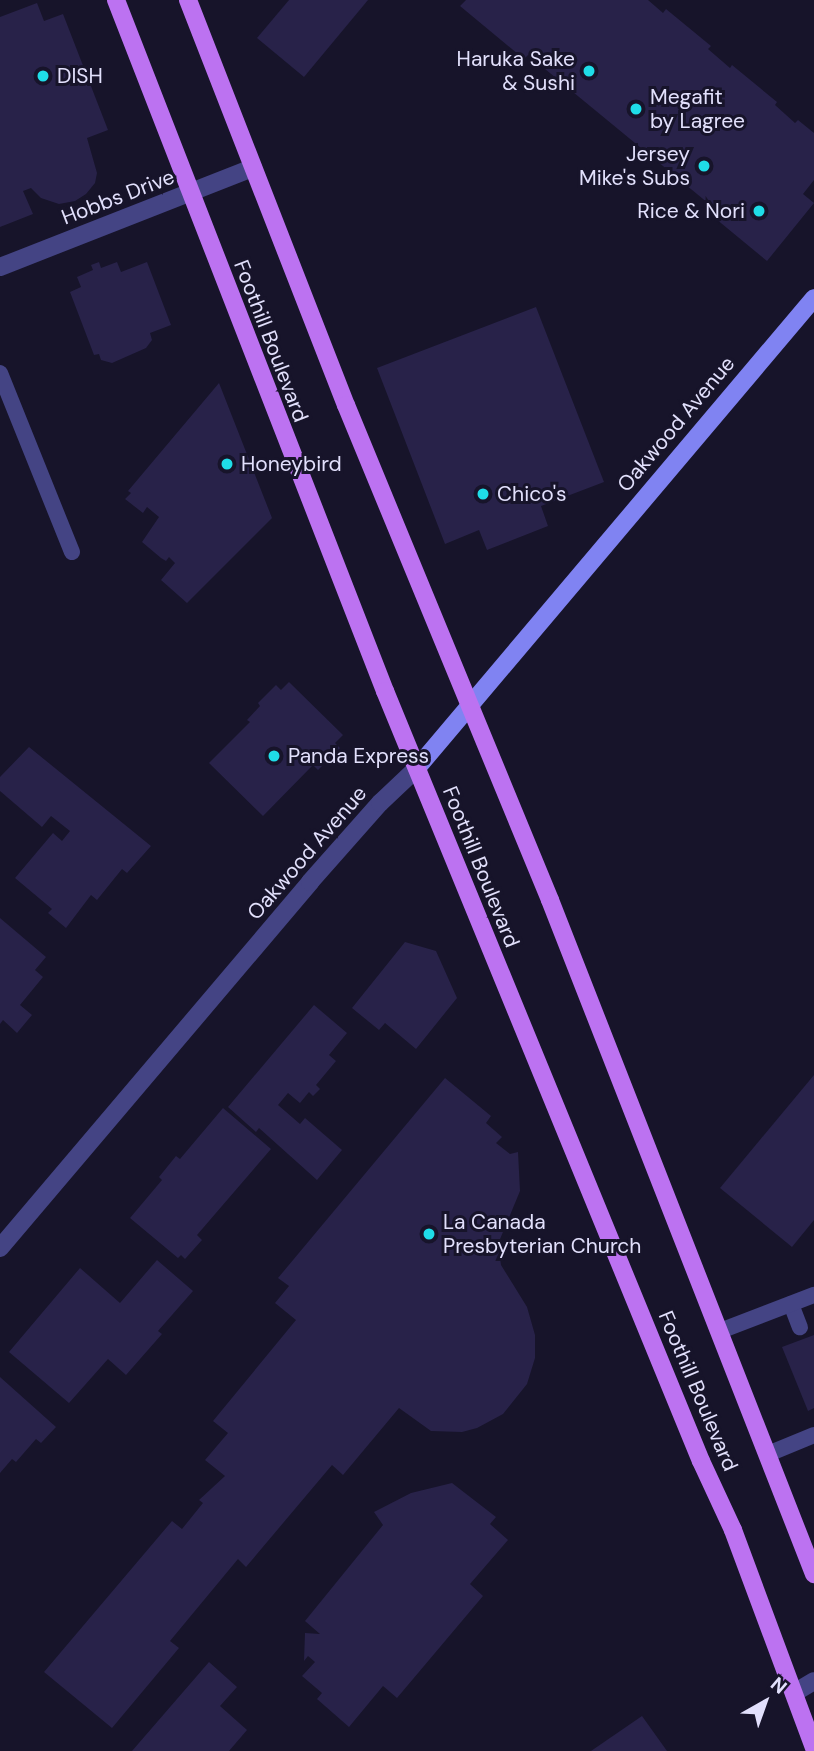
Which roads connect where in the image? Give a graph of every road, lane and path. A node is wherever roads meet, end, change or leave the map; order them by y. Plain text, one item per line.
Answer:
1 (116, 0) edge
2 (188, 0) edge
3 (253, 168) junction
4 (189, 194) junction
5 (0, 267) edge
6 (814, 298) edge
7 (0, 373) edge
8 (72, 552) dead end
9 (468, 707) junction
10 (416, 768) junction
11 (0, 1248) edge
12 (814, 1295) edge
13 (791, 1304) junction
14 (800, 1327) dead end
15 (720, 1331) junction
16 (814, 1435) edge
17 (768, 1454) junction
18 (814, 1574) edge
19 (814, 1681) edge
20 (794, 1693) junction
21 (814, 1748) edge

1 - 4 main road, Foothill Boulevard
2 - 3 main road, Foothill Boulevard
3 - 4 street, Hobbs Drive
3 - 9 main road, Foothill Boulevard
4 - 5 street, Hobbs Drive
4 - 10 main road, Foothill Boulevard
6 - 9 street, Oakwood Avenue
7 - 8 lane
9 - 10 street, Oakwood Avenue
9 - 15 main road, Foothill Boulevard
10 - 11 street, Oakwood Avenue
10 - 20 main road, Foothill Boulevard
12 - 13 lane
13 - 14 lane
13 - 15 lane
15 - 17 main road, Foothill Boulevard
16 - 17 lane
17 - 18 main road, Foothill Boulevard
19 - 20 street
20 - 21 main road, Foothill Boulevard

